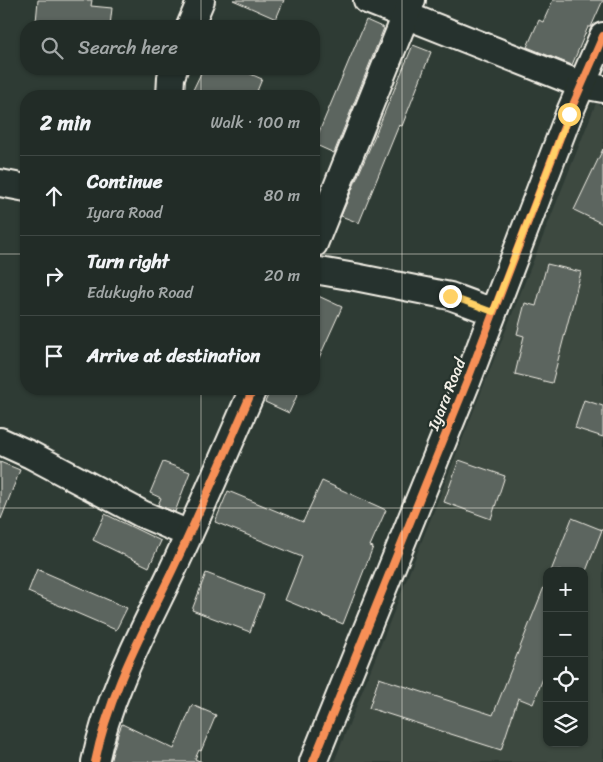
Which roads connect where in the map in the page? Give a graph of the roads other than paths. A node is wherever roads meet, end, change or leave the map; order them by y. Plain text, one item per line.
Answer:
1 (201, 0) edge
2 (367, 0) edge
3 (409, 8) edge
4 (193, 20) edge
5 (603, 36) edge
6 (172, 75) edge
7 (592, 87) edge
8 (170, 90) edge
9 (0, 183) edge
10 (20, 187) edge
11 (320, 229) edge
12 (320, 271) edge
13 (493, 312) junction
14 (250, 395) edge
15 (0, 441) edge
16 (190, 534) junction
17 (95, 762) edge
18 (313, 762) edge

1 - 4 street
2 - 3 street
3 - 7 street
3 - 11 street
5 - 7 street, Iyara Road
6 - 8 street
7 - 13 street, Iyara Road
9 - 10 street
12 - 13 street
13 - 18 street, Iyara Road
14 - 16 street
15 - 16 street
16 - 17 street

